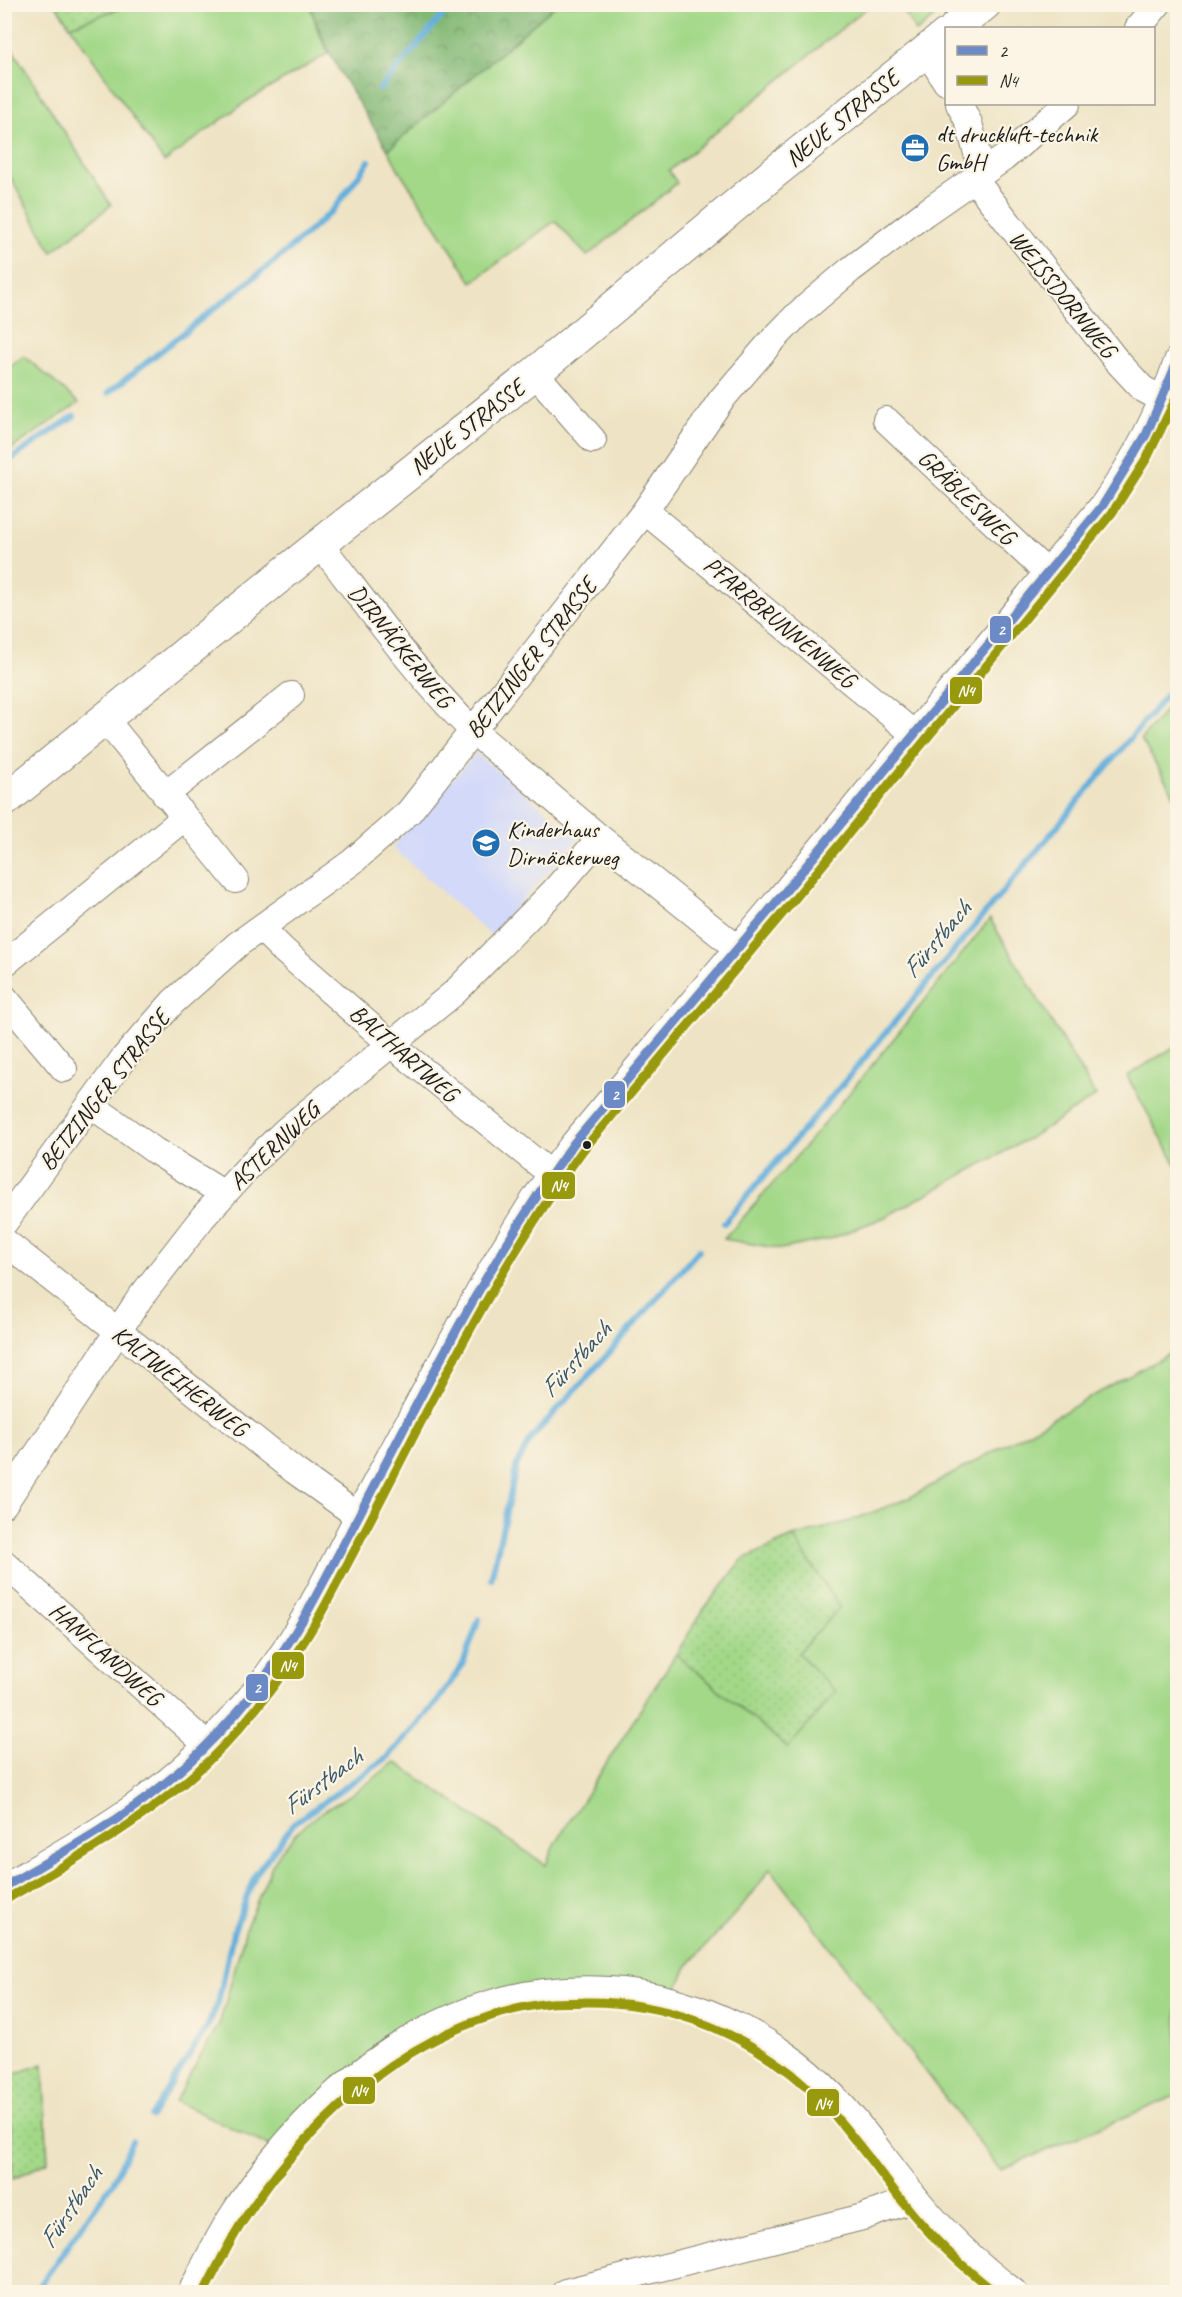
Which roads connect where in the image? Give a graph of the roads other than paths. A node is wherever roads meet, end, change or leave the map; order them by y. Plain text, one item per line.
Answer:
1 (985, 4) edge
2 (1158, 4) edge
3 (956, 27) edge
4 (1139, 27) edge
5 (937, 43) edge
6 (945, 78) edge
7 (960, 105) edge
8 (1066, 105) edge
9 (978, 176) junction
10 (1178, 359) edge
11 (535, 373) junction
12 (1162, 399) junction
13 (886, 420) dead end
14 (592, 440) dead end
15 (645, 511) junction
16 (320, 544) junction
17 (1047, 573) junction
18 (291, 695) dead end
19 (105, 719) junction
20 (473, 731) junction
21 (914, 734) junction
22 (165, 795) junction
23 (4, 801) edge
24 (184, 818) junction
25 (600, 838) junction
26 (236, 880) dead end
27 (261, 928) junction
28 (737, 948) junction
29 (4, 964) edge
30 (4, 997) edge
31 (392, 1045) junction
32 (64, 1069) dead end
33 (91, 1105) junction
34 (551, 1174) junction
35 (224, 1194) junction
36 (4, 1223) edge
37 (4, 1241) edge
38 (118, 1332) junction
39 (4, 1504) edge
40 (358, 1516) junction
41 (4, 1563) edge
42 (207, 1745) junction
43 (4, 1887) edge
44 (916, 2198) junction
45 (191, 2292) edge
46 (565, 2292) edge
47 (1014, 2292) edge

1 - 3 main road
2 - 4 street
5 - 6 street
5 - 11 main road, NEUE STRASSE
7 - 9 street, WEISSDORNWEG
8 - 9 street, BETZINGER STRASSE
9 - 12 street, WEISSDORNWEG
9 - 15 street, BETZINGER STRASSE
10 - 12 street
11 - 14 street
11 - 16 main road, NEUE STRASSE
12 - 17 street
13 - 17 street, GRÄBLESWEG
15 - 20 street, BETZINGER STRASSE
15 - 21 street, PFARRBRUNNENWEG
16 - 19 main road, NEUE STRASSE
16 - 20 street, DIRNÄCKERWEG
17 - 21 street
18 - 22 street
19 - 22 street
19 - 23 main road, NEUE STRASSE
20 - 25 street, DIRNÄCKERWEG
20 - 27 street, BETZINGER STRASSE
21 - 28 street
22 - 24 street
24 - 26 street
24 - 29 street
25 - 28 street, DIRNÄCKERWEG
25 - 31 street, ASTERNWEG
27 - 31 street, BALTHARTWEG
27 - 33 street, BETZINGER STRASSE
28 - 34 street
30 - 32 street
31 - 34 street, BALTHARTWEG
31 - 35 street, ASTERNWEG
33 - 35 street
33 - 36 street, BETZINGER STRASSE
34 - 40 street
35 - 38 street, ASTERNWEG
37 - 38 street, KALTWEIHERWEG
38 - 39 street, ASTERNWEG
38 - 40 street, KALTWEIHERWEG
40 - 42 street
41 - 42 street, HANFLANDWEG
42 - 43 street
44 - 45 street
44 - 46 street
44 - 47 street

